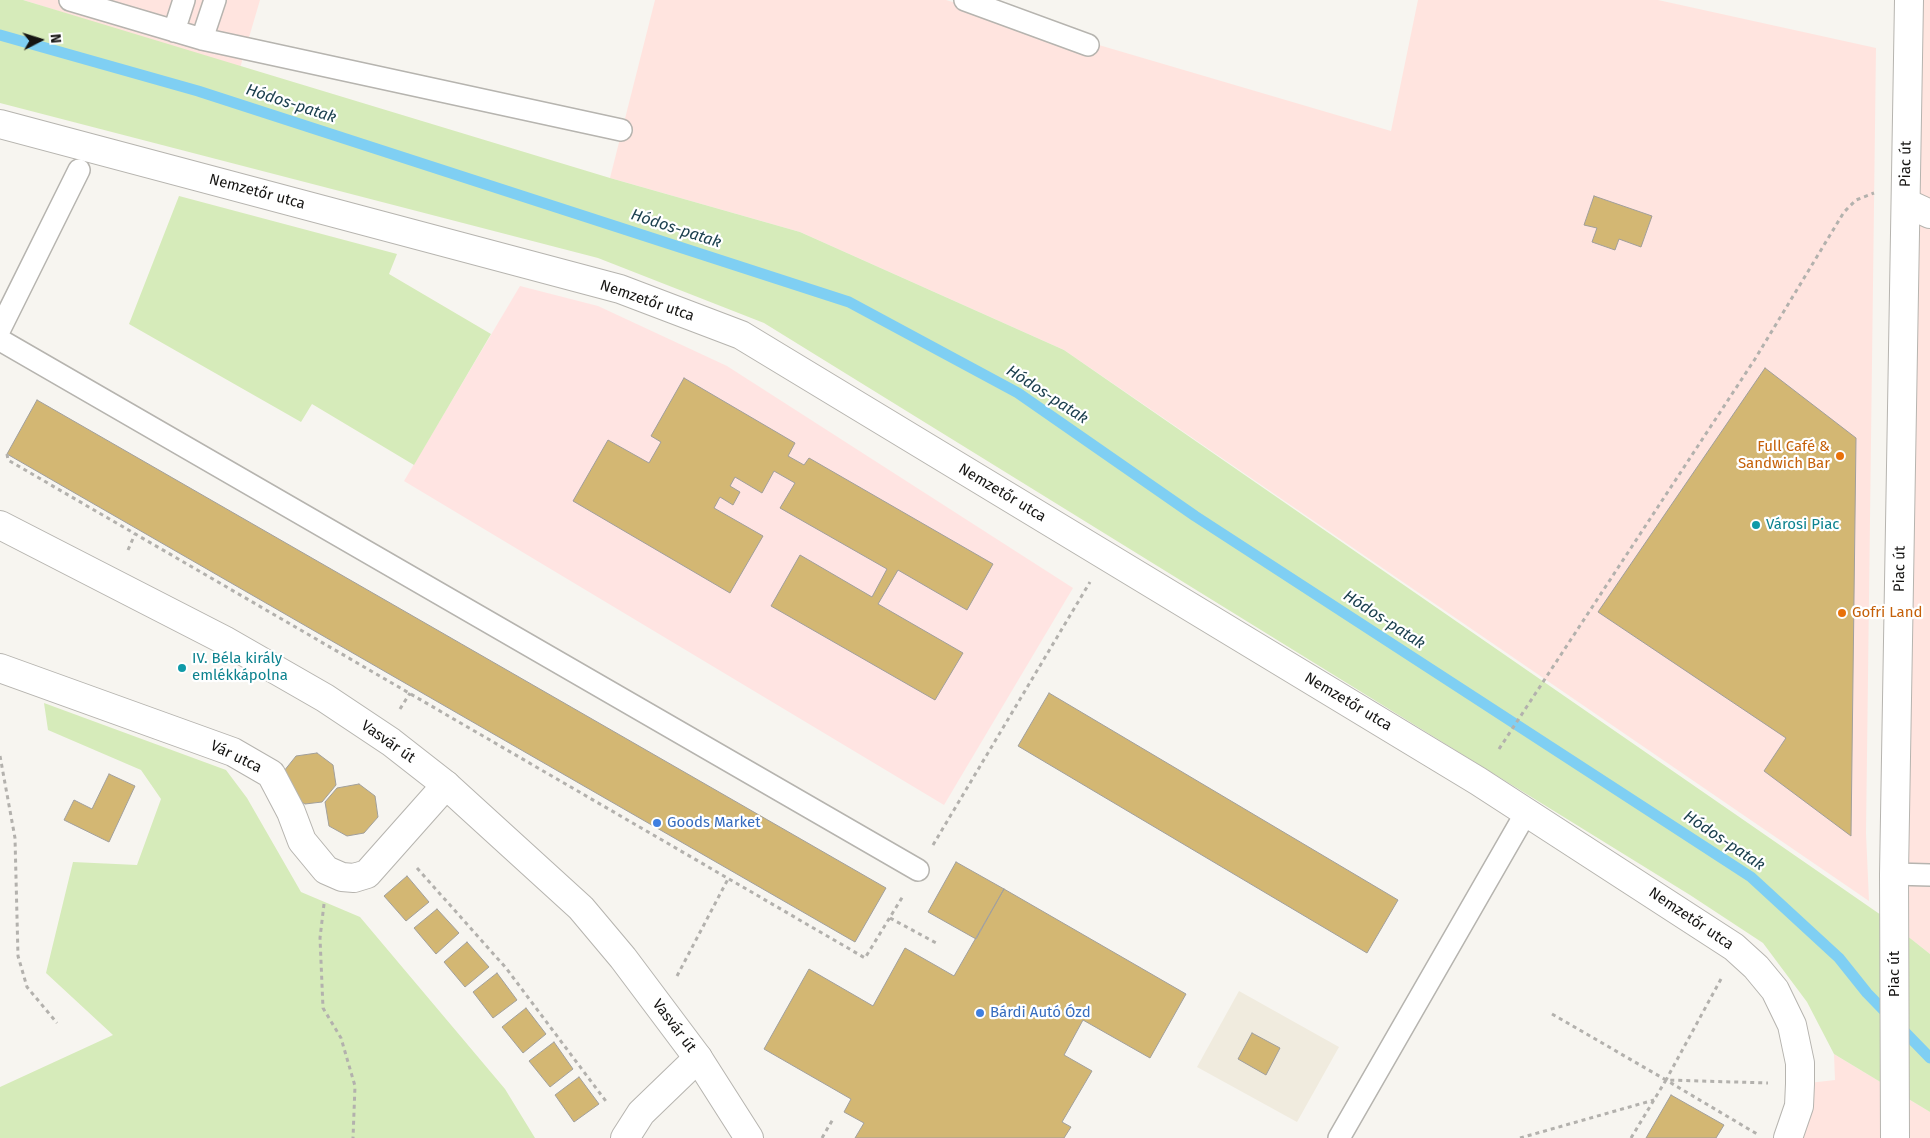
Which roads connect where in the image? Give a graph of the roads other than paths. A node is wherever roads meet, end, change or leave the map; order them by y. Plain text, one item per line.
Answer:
1 (70, 0) edge
2 (184, 0) edge
3 (215, 0) edge
4 (965, 0) edge
5 (1908, 0) edge
6 (174, 31) junction
7 (202, 39) junction
8 (1088, 46) dead end
9 (0, 124) edge
10 (621, 130) dead end
11 (78, 170) dead end
12 (1906, 203) junction
13 (1930, 214) edge
14 (0, 329) edge
15 (0, 340) edge
16 (0, 525) edge
17 (0, 668) edge
18 (446, 784) junction
19 (1527, 811) junction
20 (918, 870) road end
21 (1894, 874) junction
22 (1930, 875) edge
23 (698, 1058) junction
24 (626, 1134) edge
25 (749, 1138) edge
26 (1339, 1138) edge
27 (1788, 1138) edge
28 (1895, 1138) edge

1 - 6 lane
2 - 6 lane
3 - 7 lane
4 - 8 lane
5 - 12 street, Piac út
6 - 7 lane
7 - 10 lane
9 - 19 street, Nemzetőr utca
11 - 14 lane
12 - 13 street
12 - 21 street, Piac út
15 - 20 lane
16 - 18 street, Vasvár út
17 - 18 street, Vár utca
18 - 23 street, Vasvár út
19 - 26 lane
19 - 27 street, Nemzetőr utca
21 - 22 lane
21 - 28 street, Piac út
23 - 24 street, Vasvár út
23 - 25 street, Vasvár út

